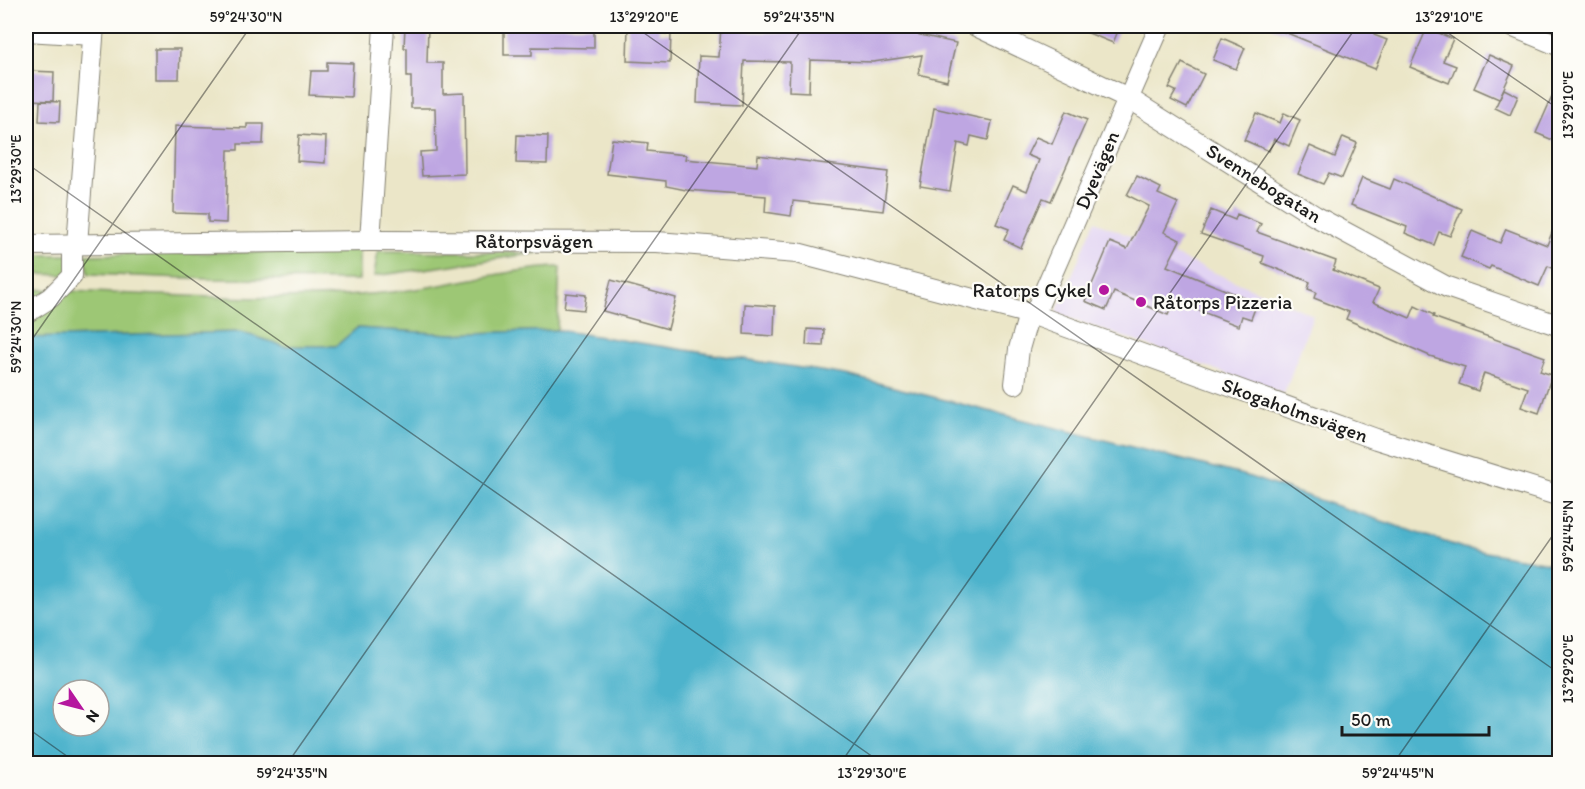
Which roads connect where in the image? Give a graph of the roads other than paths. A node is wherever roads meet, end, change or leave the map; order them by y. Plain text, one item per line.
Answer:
1 (384, 26) edge
2 (976, 26) edge
3 (1160, 26) edge
4 (1511, 26) edge
5 (93, 30) edge
6 (26, 31) edge
7 (1560, 46) edge
8 (1128, 98) junction
9 (370, 240) junction
10 (26, 245) edge
11 (74, 245) junction
12 (26, 313) edge
13 (1032, 314) junction
14 (1560, 326) edge
15 (1015, 384) dead end
16 (1560, 496) edge

1 - 9 street
2 - 8 street, Svennebogatan
3 - 8 street, Dyevägen
4 - 7 street
5 - 6 street
5 - 11 street
8 - 13 street, Dyevägen
8 - 14 street, Svennebogatan
9 - 11 street, Råtorpsvägen
9 - 13 street, Råtorpsvägen
10 - 11 street, Råtorpsvägen
11 - 12 street
13 - 15 street, Dyevägen
13 - 16 street, Skogaholmsvägen

